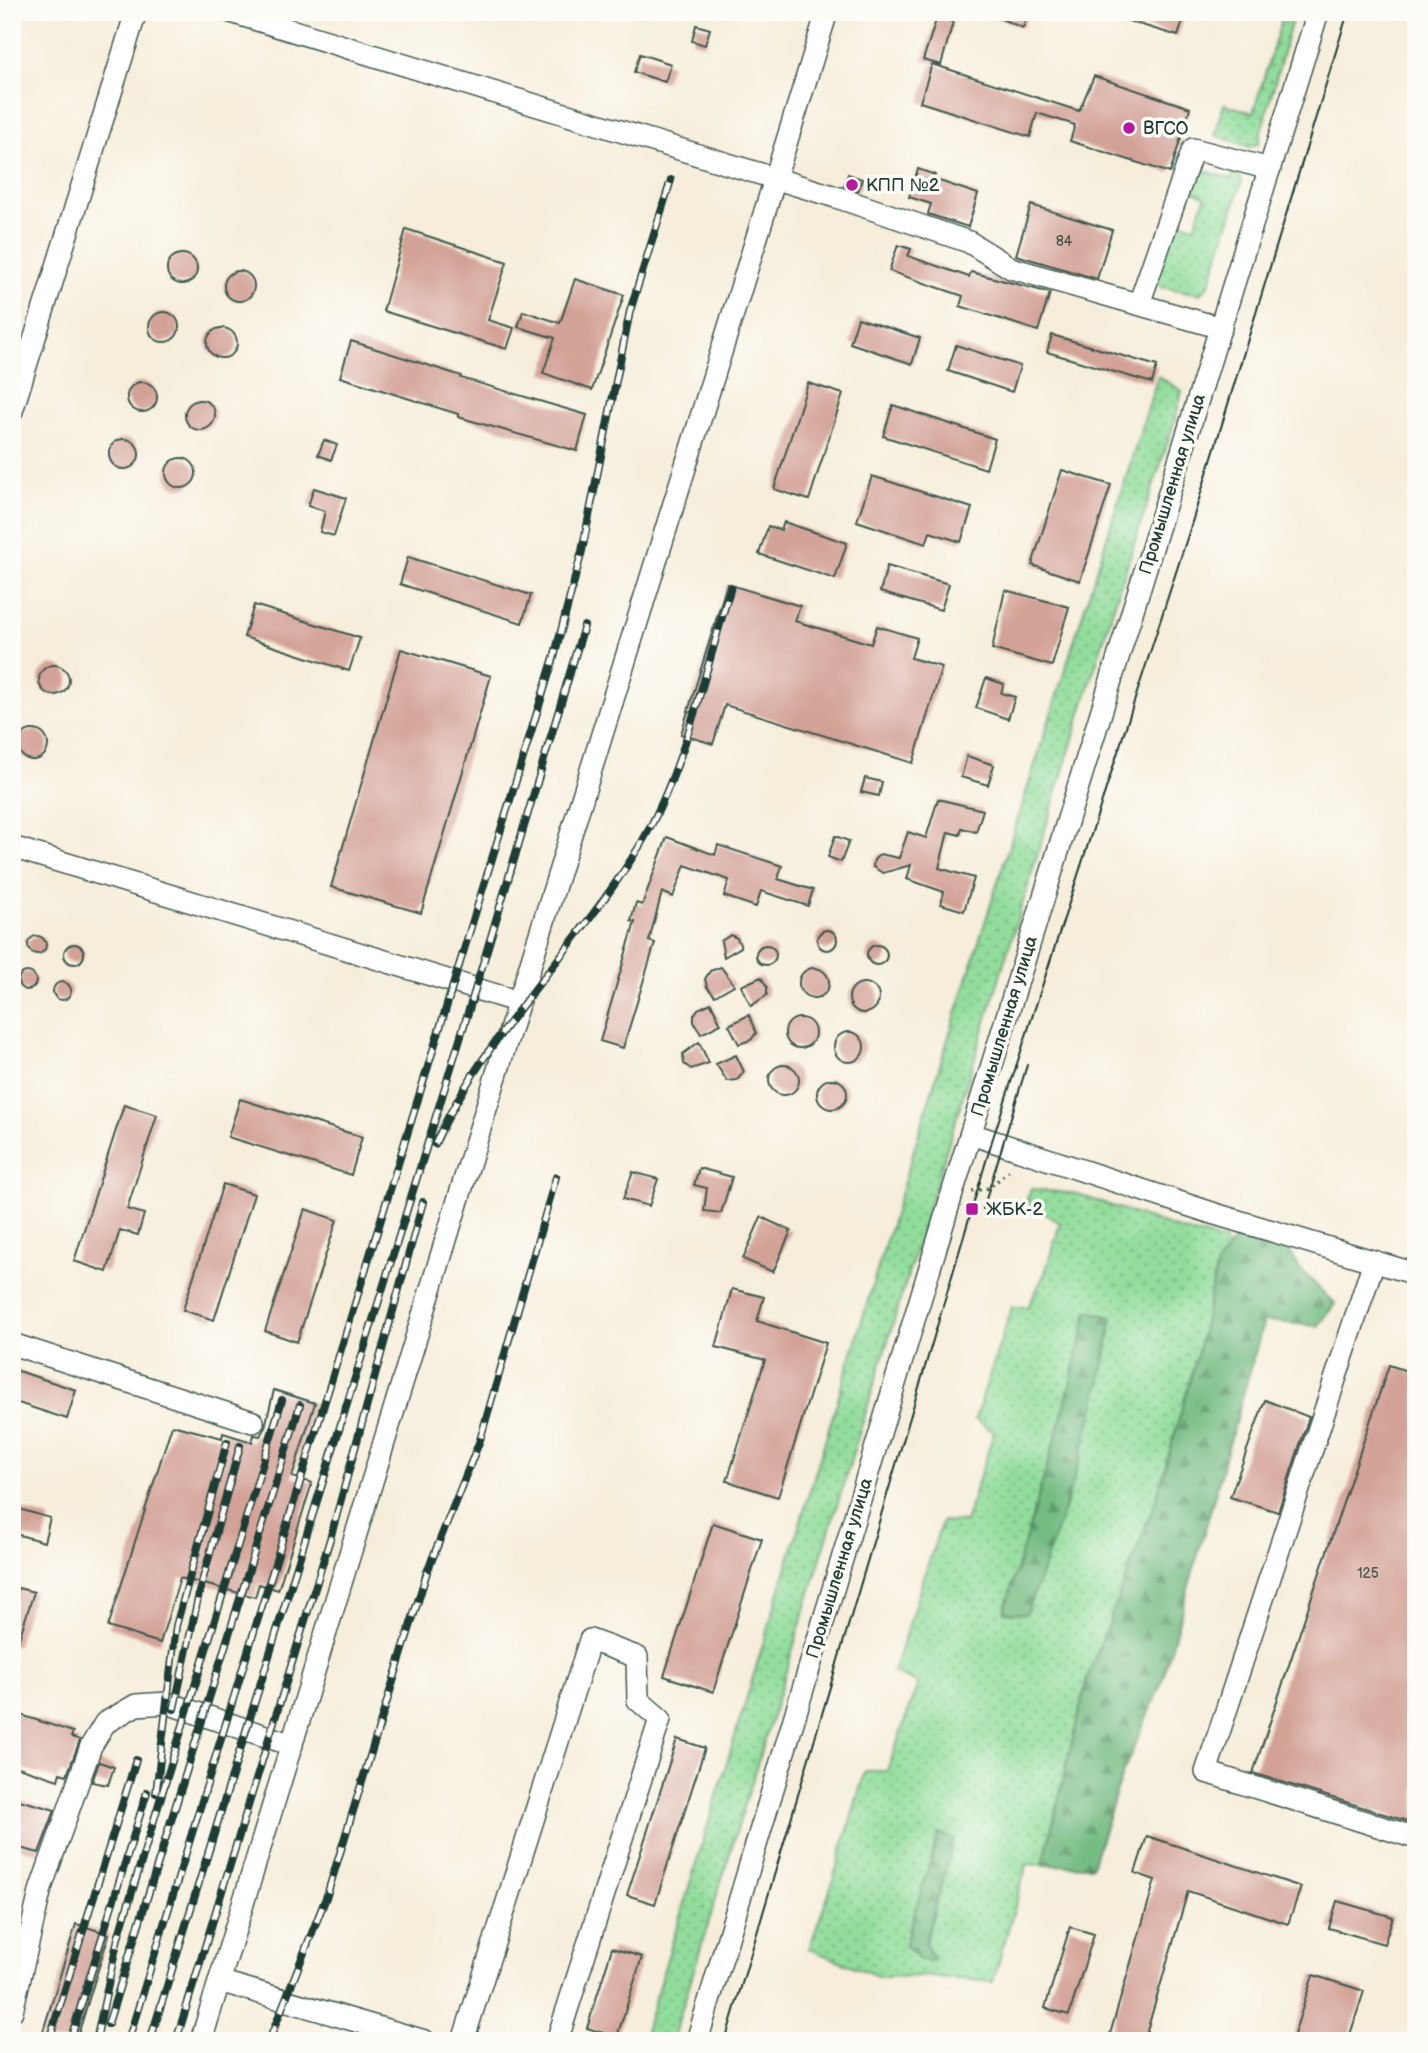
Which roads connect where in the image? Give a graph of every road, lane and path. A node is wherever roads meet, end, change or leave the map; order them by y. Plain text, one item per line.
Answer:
1 (136, 12) edge
2 (231, 12) edge
3 (827, 12) edge
4 (1318, 12) edge
5 (1270, 169) junction
6 (775, 178) junction
7 (1139, 304) junction
8 (1221, 328) junction
9 (12, 411) edge
10 (12, 847) edge
11 (519, 1002) junction
12 (971, 1134) junction
13 (1028, 1153) junction
14 (972, 1190) dead end
15 (1374, 1261) junction
16 (1416, 1274) edge
17 (12, 1344) edge
18 (253, 1422) dead end
19 (292, 1745) junction
20 (1416, 1838) edge
21 (219, 1981) junction
22 (12, 2011) edge
23 (201, 2041) edge
24 (425, 2041) edge
25 (463, 2041) edge
26 (557, 2041) edge
27 (697, 2041) edge

1 - 9 street
2 - 6 street
3 - 6 street
4 - 5 street, Промышленная улица
5 - 7 street
5 - 8 street, Промышленная улица
6 - 7 street
6 - 11 street
7 - 8 street
8 - 12 street, Промышленная улица
10 - 11 street
11 - 19 street
12 - 13 street
12 - 27 street, Промышленная улица
13 - 14 path
13 - 15 street
15 - 16 street
15 - 20 street
17 - 18 street
19 - 21 street
19 - 22 street
21 - 23 street
21 - 24 street
25 - 26 street

